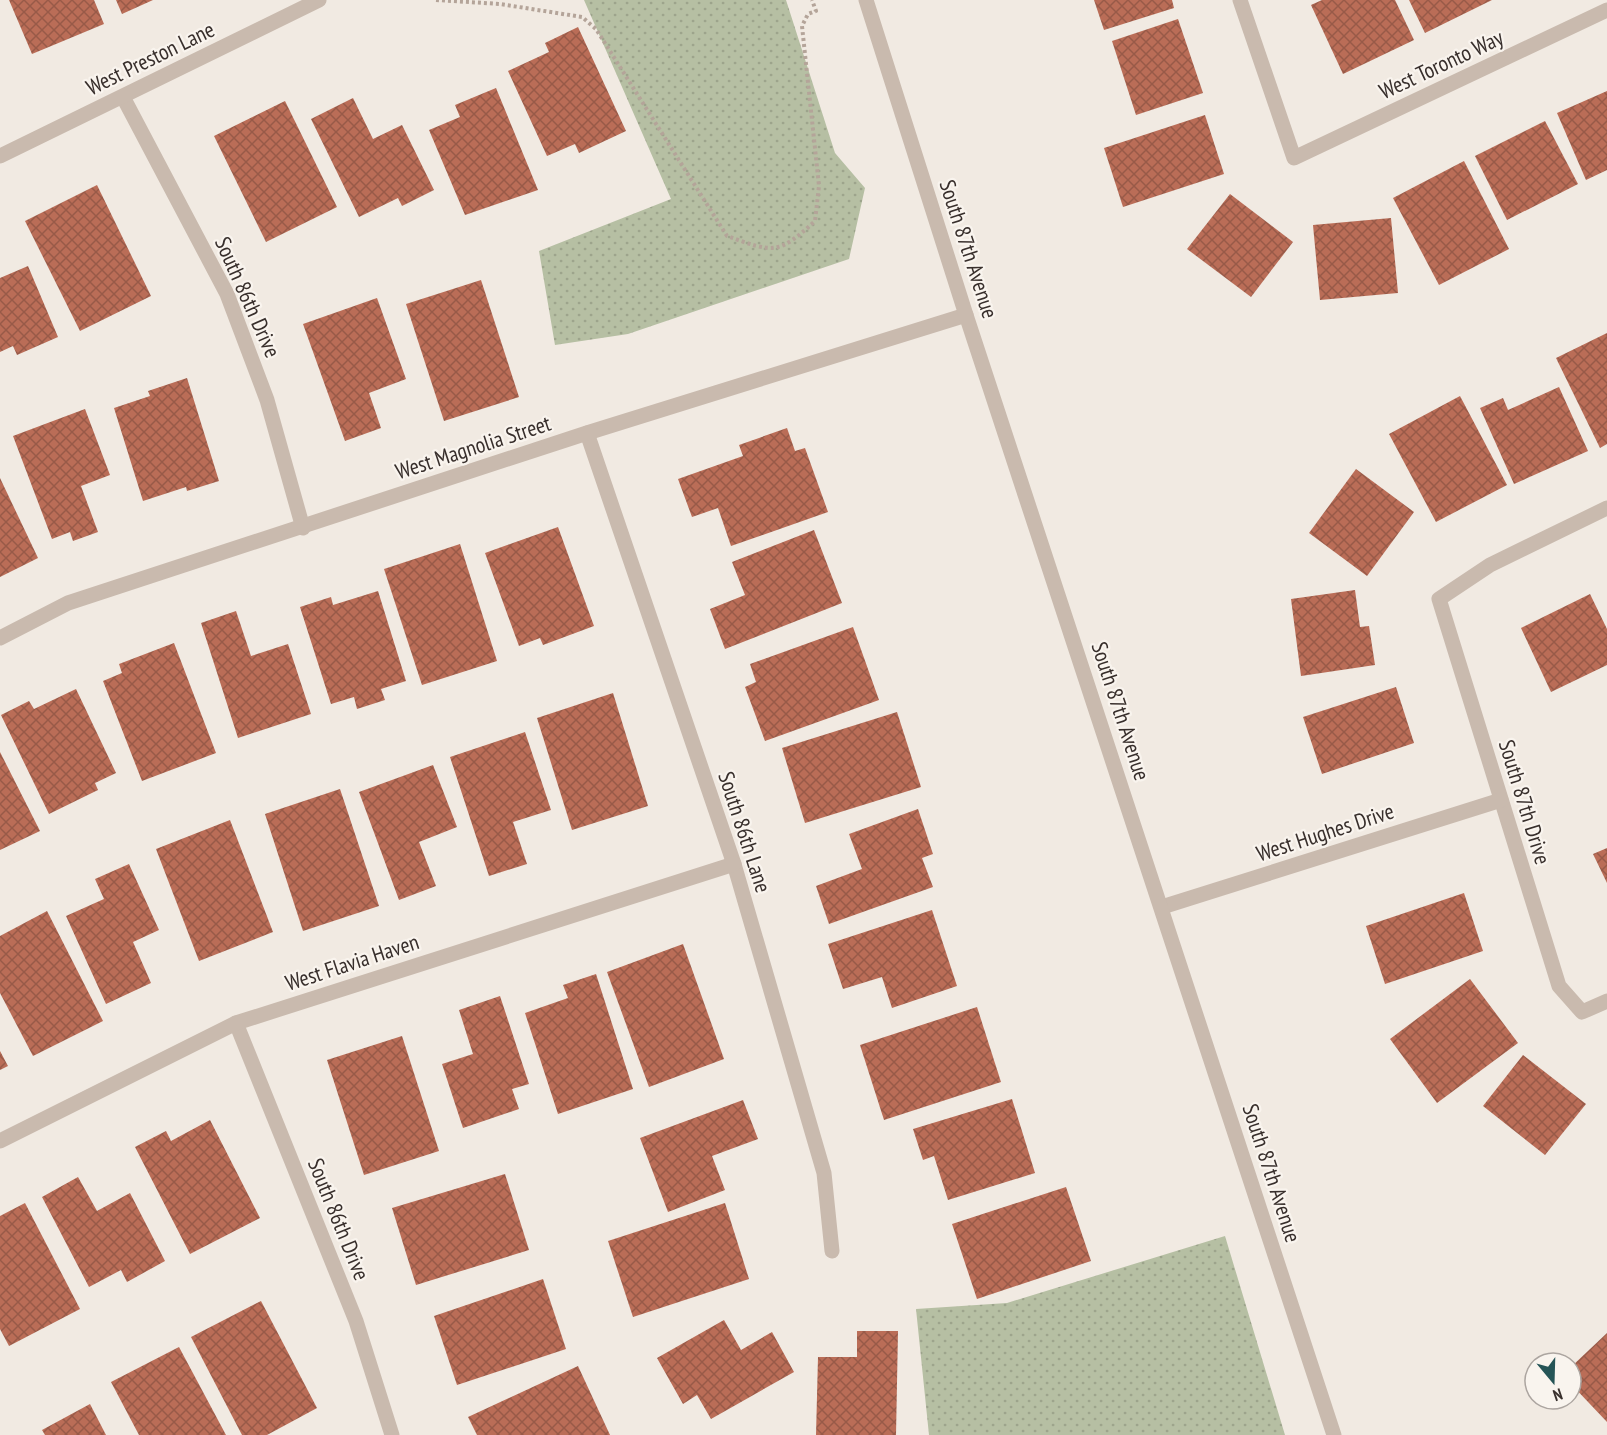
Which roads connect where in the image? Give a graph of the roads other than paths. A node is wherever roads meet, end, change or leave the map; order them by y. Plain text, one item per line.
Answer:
1 (319, 0) edge
2 (866, 0) edge
3 (1240, 0) edge
4 (1607, 10) edge
5 (123, 97) junction
6 (0, 156) edge
7 (966, 315) junction
8 (587, 434) junction
9 (1607, 508) edge
10 (303, 528) junction
11 (0, 638) edge
12 (1501, 800) junction
13 (734, 864) junction
14 (1162, 908) junction
15 (1607, 1001) edge
16 (236, 1023) junction
17 (0, 1141) edge
18 (832, 1251) dead end
19 (392, 1435) edge
20 (1334, 1435) edge

1 - 5 street, West Preston Lane
2 - 7 street, South 87th Avenue
3 - 4 street, West Toronto Way
5 - 6 street, West Preston Lane
5 - 10 street, South 86th Drive
7 - 8 street, West Magnolia Street
7 - 14 street, South 87th Avenue
8 - 10 street, West Magnolia Street
8 - 13 street, South 86th Lane
9 - 12 street, South 87th Drive
10 - 11 street, West Magnolia Street
12 - 14 street, West Hughes Drive
12 - 15 street, South 87th Drive
13 - 16 street, West Flavia Haven
13 - 18 street, South 86th Lane
14 - 20 street, South 87th Avenue
16 - 17 street, West Flavia Haven
16 - 19 street, South 86th Drive

